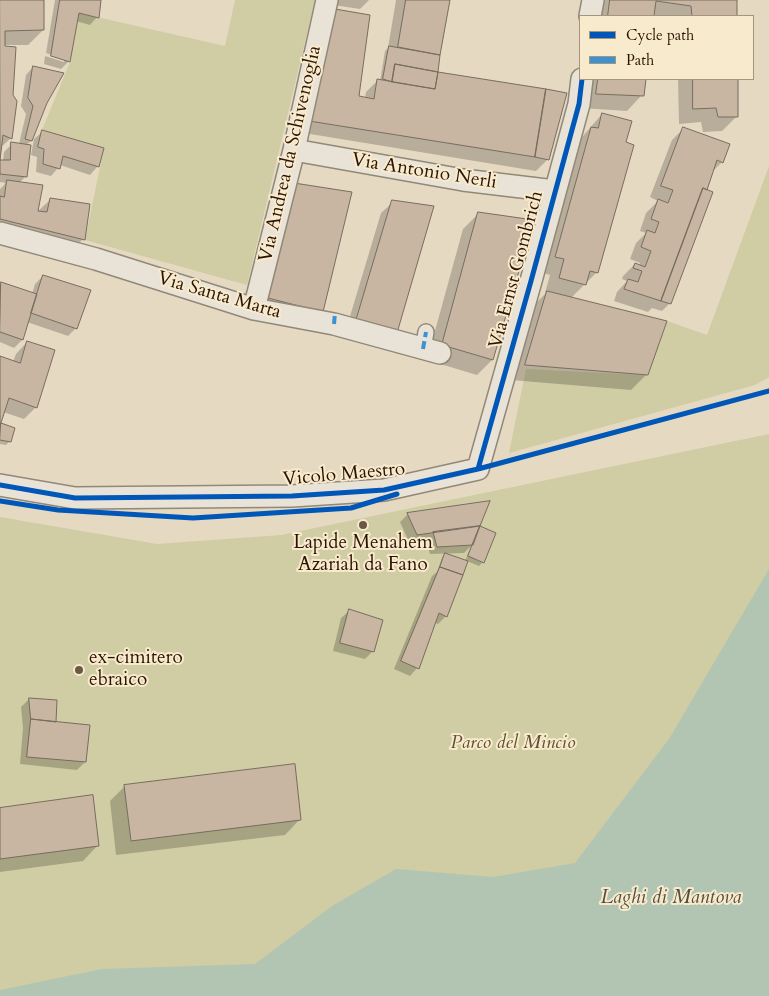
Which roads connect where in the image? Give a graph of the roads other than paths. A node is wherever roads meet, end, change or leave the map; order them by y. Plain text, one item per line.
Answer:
1 (327, 0) edge
2 (593, 0) edge
3 (590, 15) edge
4 (582, 80) edge
5 (294, 150) junction
6 (555, 191) junction
7 (0, 232) edge
8 (254, 308) junction
9 (429, 345) dead end
10 (478, 469) joint
11 (0, 485) edge

1 - 5 street, Via Andrea da Schivenoglia
2 - 3 street
4 - 6 street, Via Ernst Gombrich
5 - 6 street, Via Antonio Nerli
5 - 8 street, Via Andrea da Schivenoglia
6 - 10 street, Via Ernst Gombrich
7 - 8 street, Via Santa Marta
8 - 9 street, Via Santa Marta
10 - 11 street, Vicolo Maestro

